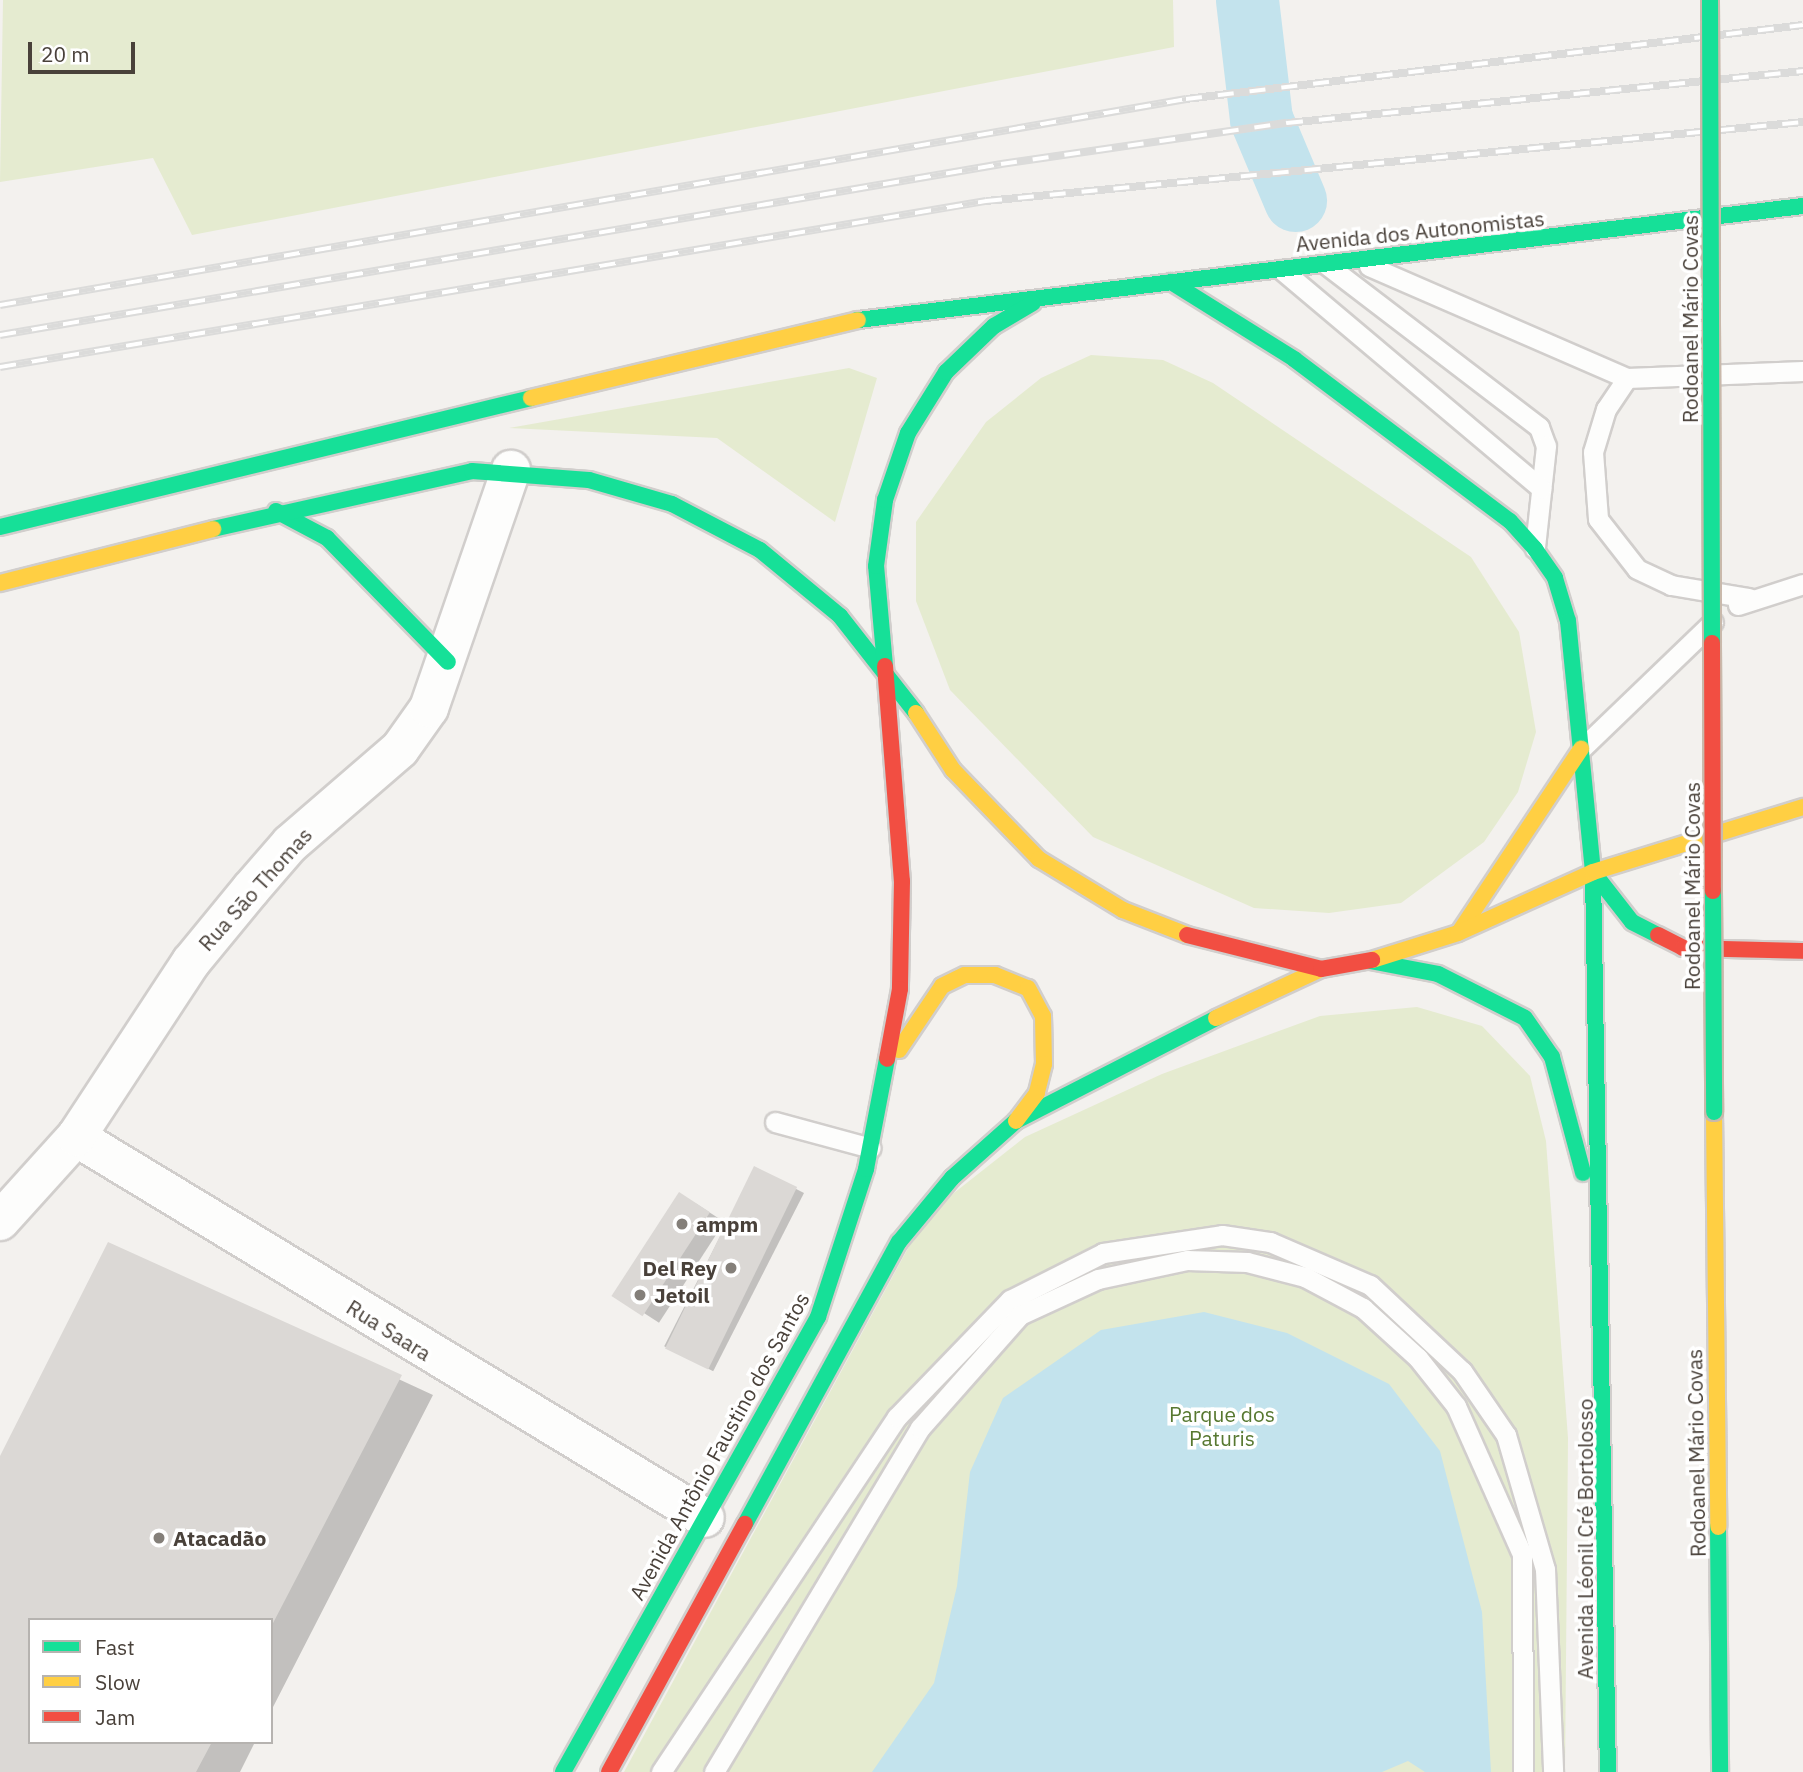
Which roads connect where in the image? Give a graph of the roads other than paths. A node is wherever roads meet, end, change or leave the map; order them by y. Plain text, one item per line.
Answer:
1 (1710, 0) edge
2 (1803, 206) edge
3 (1323, 261) junction
4 (1360, 262) junction
5 (1279, 267) junction
6 (1171, 282) junction
7 (1041, 299) junction
8 (1803, 371) edge
9 (1627, 378) junction
10 (511, 470) junction
11 (1541, 488) junction
12 (276, 511) junction
13 (0, 527) edge
14 (1535, 549) junction
15 (0, 583) edge
16 (1803, 584) edge
17 (1749, 598) junction
18 (448, 662) junction
19 (885, 666) junction
20 (1581, 750) junction
21 (1803, 807) edge
22 (1593, 872) junction
23 (1458, 933) junction
24 (1803, 951) edge
25 (1370, 961) junction
26 (1321, 969) junction
27 (888, 1068) junction
28 (1016, 1121) junction
29 (775, 1122) dead end
30 (76, 1137) junction
31 (871, 1149) junction
32 (0, 1221) edge
33 (1605, 1306) junction
34 (705, 1518) junction
35 (563, 1772) edge
36 (609, 1772) edge
37 (661, 1772) edge
38 (714, 1772) edge
39 (1523, 1772) edge
40 (1553, 1772) edge
41 (1608, 1772) edge
42 (1720, 1772) edge

1 - 42 main road, Rodoanel Mário Covas, bridge
2 - 4 main road, Avenida dos Autonomistas
3 - 4 main road, Avenida dos Autonomistas
3 - 5 main road, Avenida dos Autonomistas
3 - 11 lane
4 - 9 lane
5 - 6 main road, Avenida dos Autonomistas
5 - 11 lane
6 - 7 main road, Avenida dos Autonomistas
6 - 14 main road, Avenida Léonil Cré Bortolosso
7 - 13 main road, Avenida dos Autonomistas
7 - 19 main road, Avenida Antônio Faustino dos Santos
8 - 9 lane
9 - 17 lane
10 - 12 main road
10 - 18 street, Rua São Thomas
10 - 19 main road
11 - 14 lane
12 - 15 main road
12 - 18 main road
14 - 20 main road, Avenida Léonil Cré Bortolosso
16 - 17 lane
17 - 20 lane
18 - 30 street, Rua São Thomas
19 - 26 main road
19 - 27 main road, Avenida Antônio Faustino dos Santos
20 - 22 main road, Avenida Léonil Cré Bortolosso
20 - 23 main road
21 - 22 main road
22 - 23 main road
22 - 24 main road
22 - 33 main road, Avenida Léonil Cré Bortolosso
23 - 25 main road
25 - 26 main road
25 - 33 main road, Avenida Léonil Cré Bortolosso
26 - 28 main road
27 - 28 main road
27 - 31 main road, Avenida Antônio Faustino dos Santos
28 - 36 main road
29 - 31 lane
30 - 32 street, Rua São Thomas
30 - 34 street, Rua Saara
31 - 34 main road, Avenida Antônio Faustino dos Santos
33 - 41 main road, Avenida Léonil Cré Bortolosso
34 - 35 main road, Avenida Antônio Faustino dos Santos
37 - 40 lane
38 - 39 lane

